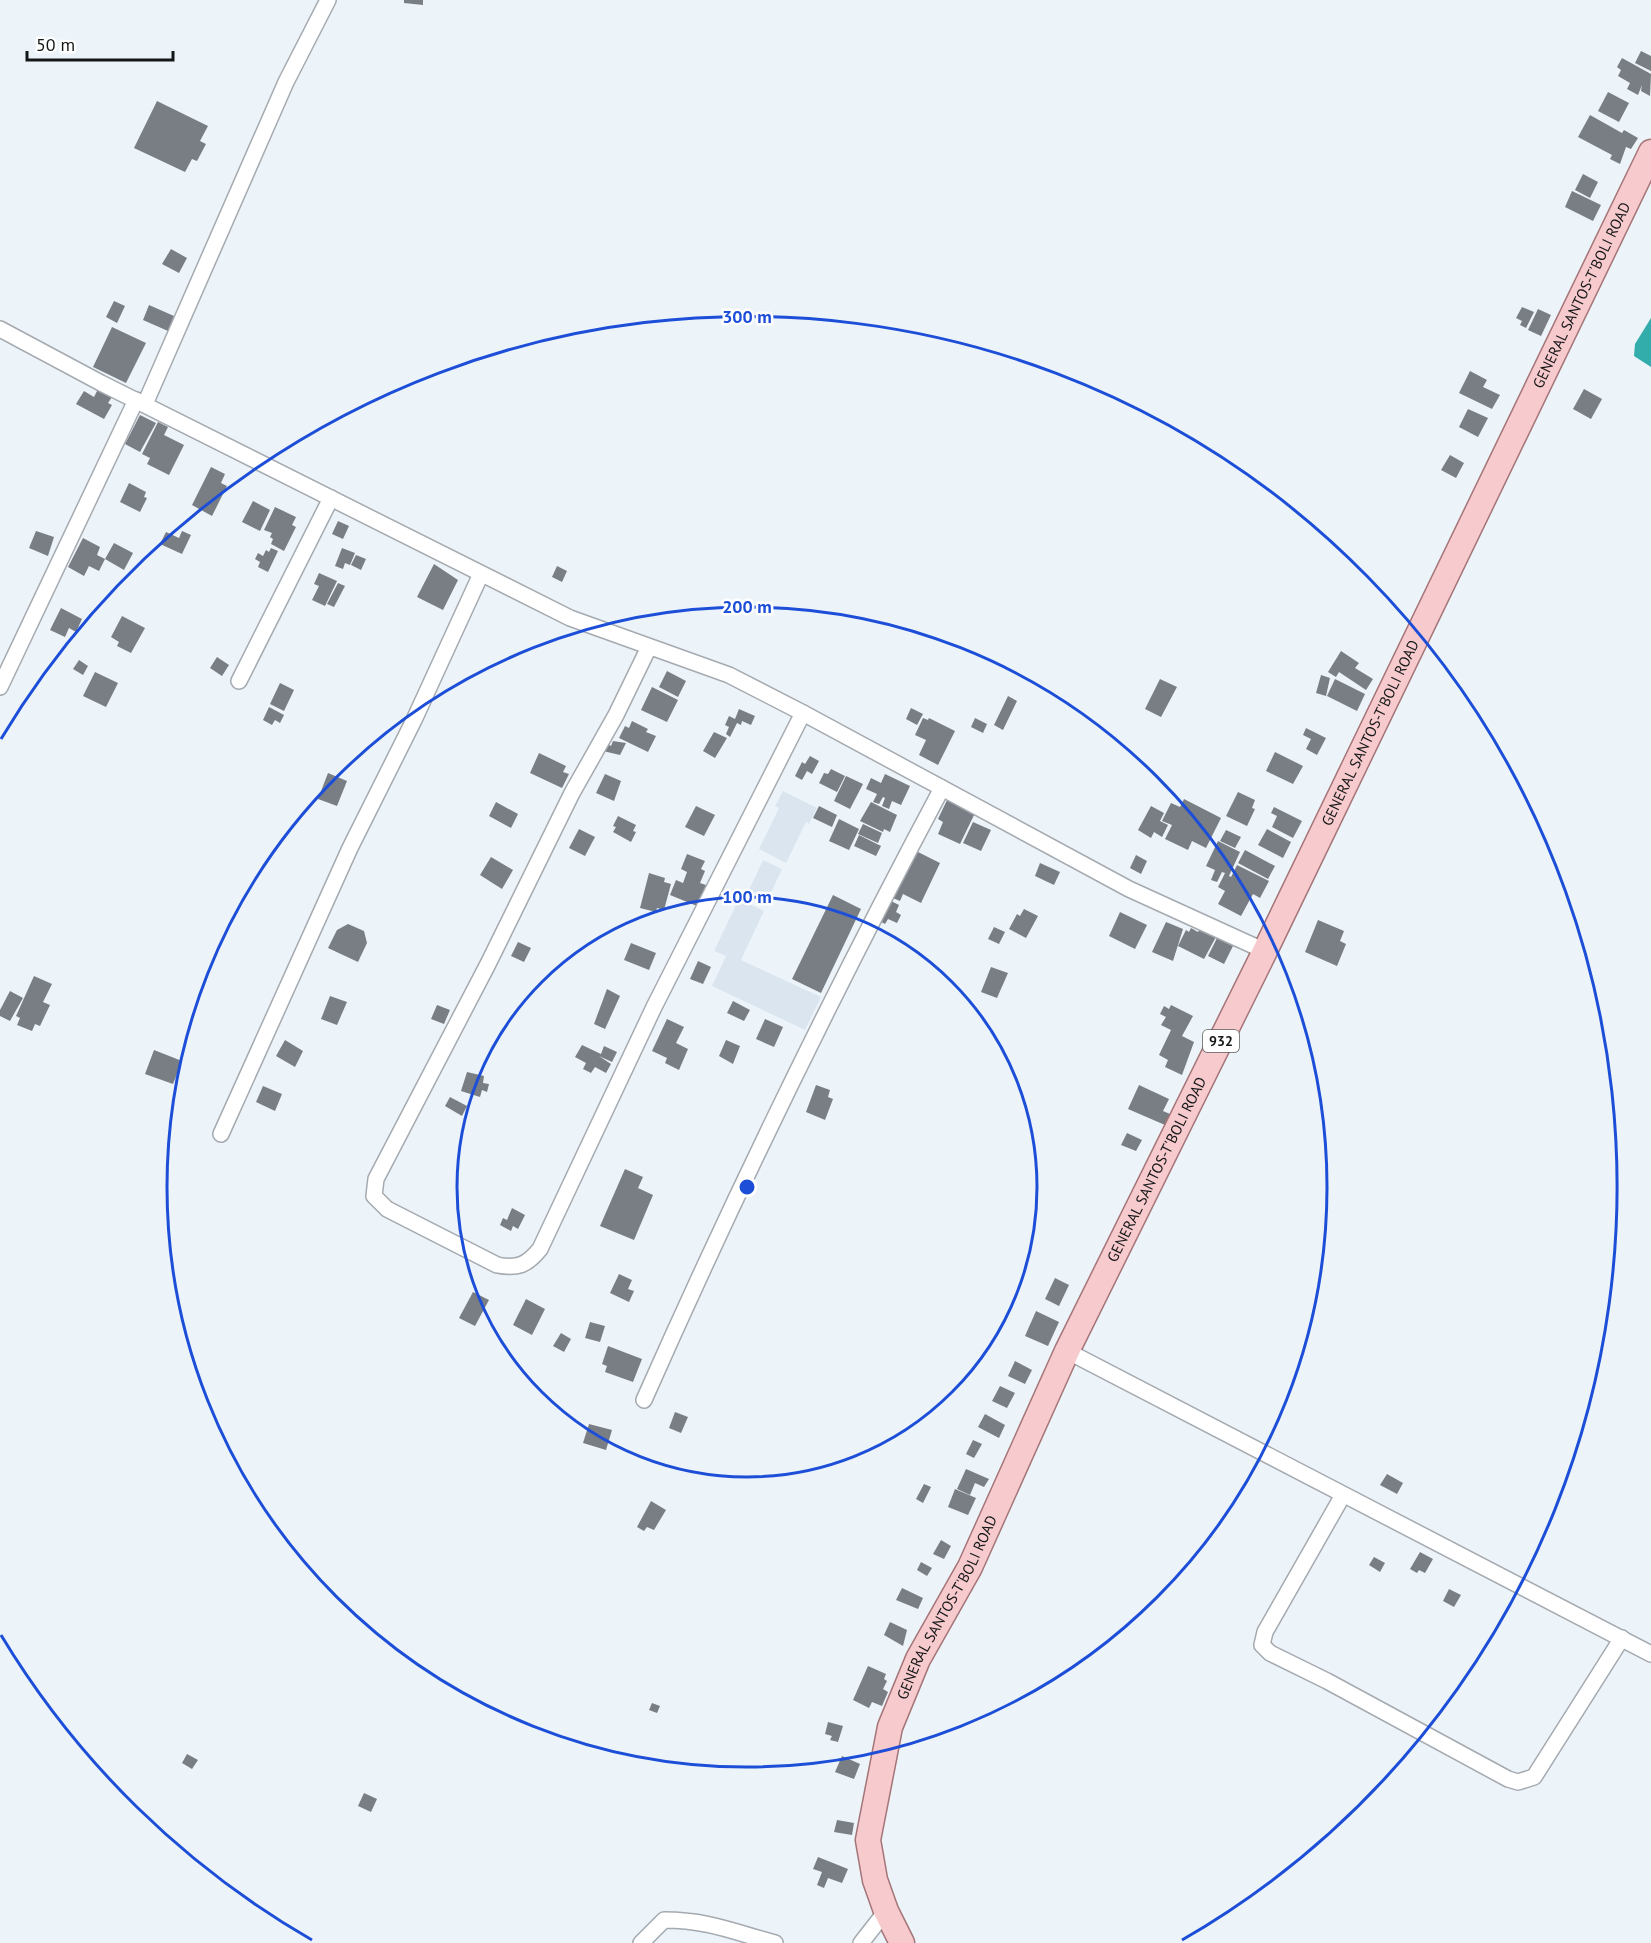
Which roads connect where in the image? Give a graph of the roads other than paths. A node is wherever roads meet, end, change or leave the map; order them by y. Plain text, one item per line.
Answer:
1 (328, 0) edge
2 (1651, 152) edge
3 (0, 329) edge
4 (141, 402) junction
5 (331, 498) junction
6 (481, 574) junction
7 (649, 647) junction
8 (239, 681) dead end
9 (0, 687) edge
10 (803, 712) junction
11 (942, 788) junction
12 (1265, 951) junction
13 (221, 1134) dead end
14 (1068, 1351) junction
15 (644, 1400) dead end
16 (1343, 1495) junction
17 (1622, 1638) junction
18 (1651, 1654) edge
19 (886, 1911) junction
20 (641, 1943) edge
21 (775, 1943) edge
22 (861, 1943) edge
23 (902, 1943) edge

1 - 4 street
2 - 12 main road, GENERAL SANTOS-T'BOLI ROAD / 932
3 - 4 street
4 - 5 street
4 - 9 street
5 - 6 street
5 - 8 street
6 - 7 street
6 - 13 street
7 - 10 street
7 - 10 street
10 - 11 street
11 - 12 street
11 - 15 street
12 - 14 main road, GENERAL SANTOS-T'BOLI ROAD / 932
14 - 16 street
14 - 19 main road, GENERAL SANTOS-T'BOLI ROAD / 932
16 - 17 street
16 - 17 street
17 - 18 street
19 - 22 street
19 - 23 main road, GENERAL SANTOS-T'BOLI ROAD / 932
20 - 21 street

